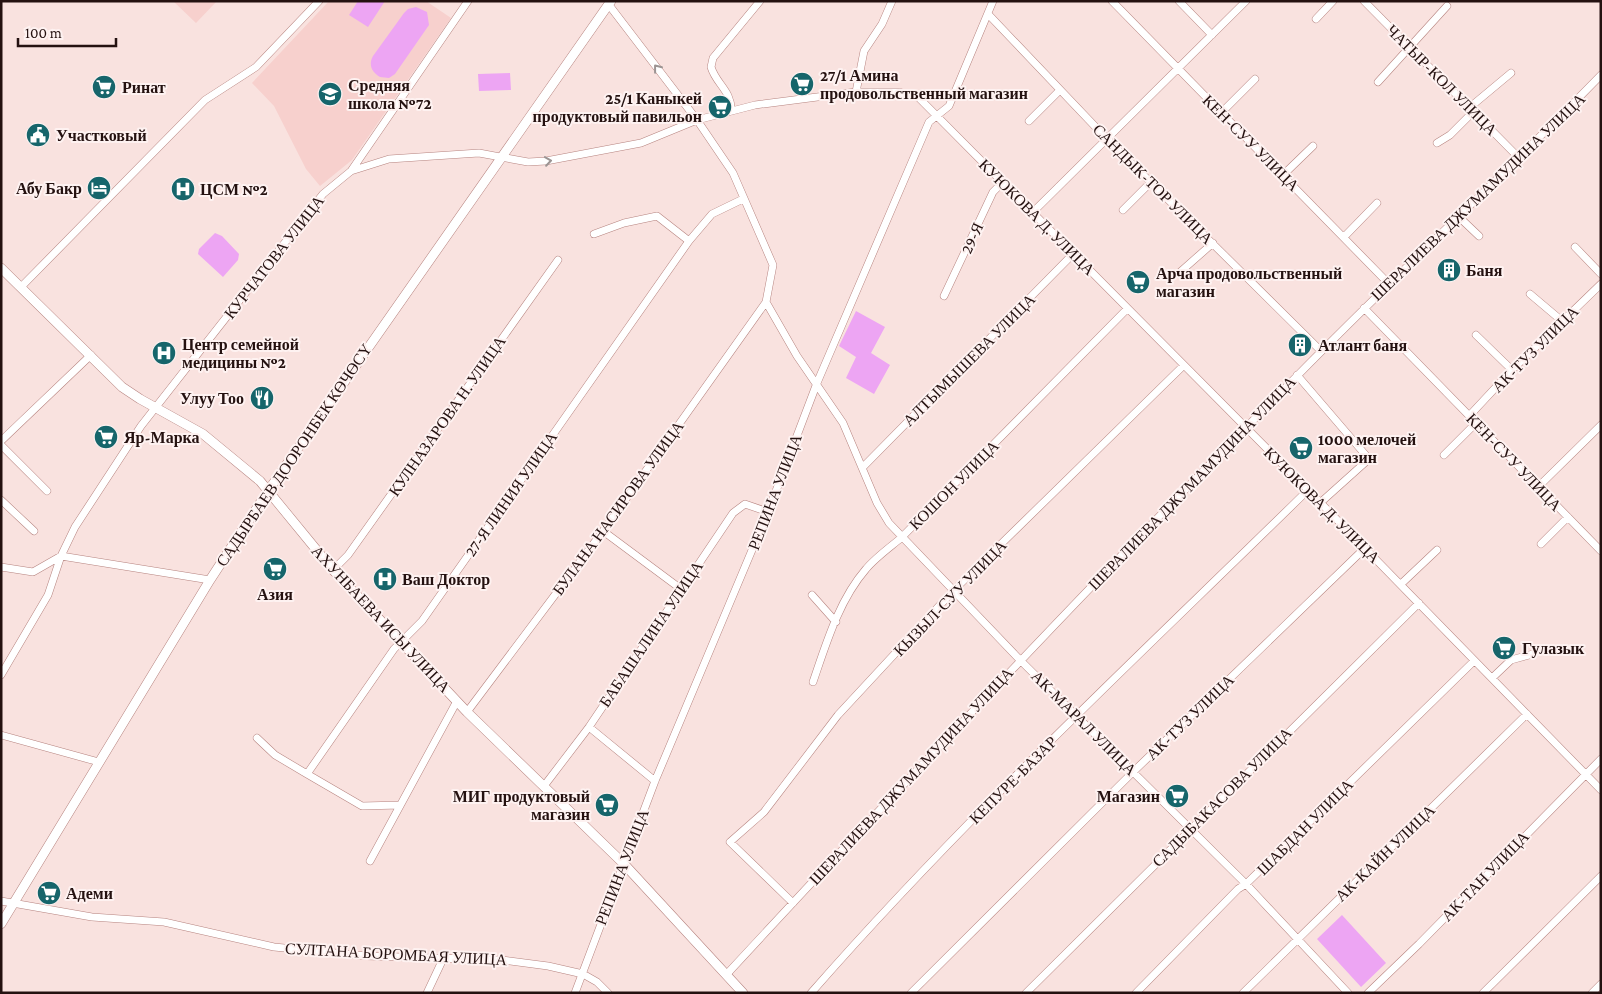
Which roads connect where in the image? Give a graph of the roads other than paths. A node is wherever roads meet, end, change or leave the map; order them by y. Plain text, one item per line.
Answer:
1 (319, 1) edge
2 (468, 1) edge
3 (760, 1) edge
4 (892, 1) edge
5 (993, 1) edge
6 (1112, 1) edge
7 (1179, 1) edge
8 (1246, 1) edge
9 (1333, 1) edge
10 (1364, 1) edge
11 (610, 3) edge
12 (1447, 6) dead end
13 (988, 14) junction
14 (1316, 19) dead end
15 (1212, 35) junction
16 (1408, 46) junction
17 (1178, 69) junction
18 (1511, 73) dead end
19 (1601, 75) edge
20 (1255, 79) dead end
21 (1378, 82) dead end
22 (1060, 90) junction
23 (856, 92) junction
24 (1471, 110) junction
25 (731, 111) junction
26 (1221, 113) junction
27 (936, 116) junction
28 (697, 120) junction
29 (1030, 121) dead end
30 (1107, 139) junction
31 (1437, 143) dead end
32 (1313, 146) dead end
33 (500, 158) junction
34 (1520, 159) junction
35 (351, 171) junction
36 (1283, 175) junction
37 (1003, 182) junction
38 (1151, 182) junction
39 (743, 199) junction
40 (1377, 203) dead end
41 (1123, 210) dead end
42 (1033, 212) junction
43 (1459, 217) junction
44 (594, 234) dead end
45 (1478, 236) dead end
46 (1344, 238) junction
47 (690, 241) junction
48 (1213, 243) junction
49 (1574, 246) dead end
50 (1074, 254) junction
51 (558, 260) dead end
52 (1, 268) edge
53 (1179, 273) dead end
54 (1601, 274) edge
55 (1389, 284) junction
56 (1601, 284) edge
57 (21, 287) junction
58 (1530, 294) dead end
59 (944, 296) dead end
60 (766, 302) junction
61 (1364, 308) junction
62 (1127, 309) junction
63 (1562, 321) junction
64 (1476, 335) dead end
65 (1321, 351) junction
66 (91, 355) junction
67 (1184, 366) junction
68 (1512, 370) junction
69 (1298, 375) junction
70 (817, 383) junction
71 (156, 408) junction
72 (1470, 415) junction
73 (1476, 423) junction
74 (1601, 425) edge
75 (1246, 428) junction
76 (1, 441) edge
77 (1, 445) edge
78 (1444, 456) dead end
79 (863, 467) junction
80 (1538, 487) junction
81 (1308, 490) junction
82 (47, 491) dead end
83 (268, 491) junction
84 (1, 500) edge
85 (1320, 503) junction
86 (768, 512) junction
87 (1568, 517) junction
88 (34, 531) dead end
89 (603, 531) junction
90 (901, 538) junction
91 (1541, 544) dead end
92 (1365, 548) junction
93 (1437, 550) dead end
94 (1601, 551) edge
95 (60, 556) junction
96 (1, 567) edge
97 (333, 570) junction
98 (210, 580) junction
99 (1401, 584) junction
100 (681, 589) junction
101 (954, 591) junction
102 (812, 594) dead end
103 (1419, 603) junction
104 (836, 622) junction
105 (401, 642) junction
106 (1533, 654) dead end
107 (1020, 660) junction
108 (1474, 661) junction
109 (4, 663) edge
110 (1, 675) edge
111 (1492, 678) junction
112 (814, 682) dead end
113 (457, 701) junction
114 (467, 712) junction
115 (1527, 714) junction
116 (1078, 716) junction
117 (589, 727) junction
118 (1, 735) edge
119 (258, 738) dead end
120 (1601, 759) edge
121 (99, 762) junction
122 (1133, 772) junction
123 (307, 774) junction
124 (1585, 774) junction
125 (655, 781) junction
126 (544, 786) junction
127 (1601, 790) edge
128 (400, 806) junction
129 (1190, 829) junction
130 (370, 861) dead end
131 (624, 864) junction
132 (1601, 876) edge
133 (1246, 884) junction
134 (1, 901) edge
135 (793, 903) junction
136 (15, 904) junction
137 (1, 924) edge
138 (1298, 938) junction
139 (443, 959) junction
140 (583, 974) junction
141 (726, 975) junction
142 (1601, 984) edge
143 (427, 993) edge
144 (574, 993) edge
145 (608, 993) edge
146 (743, 993) edge
147 (811, 993) edge
148 (911, 993) edge
149 (1026, 993) edge
150 (1136, 993) edge
151 (1243, 993) edge
152 (1348, 993) edge
153 (1368, 993) edge
154 (1483, 993) edge
155 (1592, 993) edge

1 - 57 street
2 - 35 street, КУРЧАТОВА УЛИЦА
3 - 25 street
4 - 23 street
5 - 13 street, РЕПИНА УЛИЦА
6 - 17 street, КЕН-СУУ УЛИЦА
7 - 15 street
8 - 15 street
9 - 14 street
10 - 16 street, ЧАТЫР-КОЛ УЛИЦА
28 -> 11 street
11 - 33 main road, САДЫРБАЕВ ДООРОНБЕК КӨЧӨСҮ
12 - 16 street
13 - 22 street, САНДЫК-ТОР УЛИЦА
13 - 27 street, РЕПИНА УЛИЦА
15 - 17 street
16 - 21 street
16 - 24 street, ЧАТЫР-КОЛ УЛИЦА
17 - 26 street, КЕН-СУУ УЛИЦА
17 - 30 street
18 - 24 street
19 - 34 street, ШЕРАЛИЕВА ДЖУМАМУДИНА УЛИЦА
20 - 26 street
22 - 29 street
22 - 30 street, САНДЫК-ТОР УЛИЦА
23 - 25 street, КУЮКОВА Д. УЛИЦА
23 - 27 street, КУЮКОВА Д. УЛИЦА
24 - 31 street
24 - 34 street, ЧАТЫР-КОЛ УЛИЦА
25 - 28 street, КУЮКОВА Д. УЛИЦА
26 - 36 street, КЕН-СУУ УЛИЦА
27 - 37 street, КУЮКОВА Д. УЛИЦА
27 - 70 street, РЕПИНА УЛИЦА
33 -> 28 street, КУЮКОВА Д. УЛИЦА
28 - 39 street
30 - 38 street, САНДЫК-ТОР УЛИЦА
30 - 42 street
32 - 36 street
33 - 35 street, КУЮКОВА Д. УЛИЦА
33 - 83 main road, САДЫРБАЕВ ДООРОНБЕК КӨЧӨСҮ
34 - 43 street, ШЕРАЛИЕВА ДЖУМАМУДИНА УЛИЦА
35 - 71 street, КУРЧАТОВА УЛИЦА
36 - 46 street, КЕН-СУУ УЛИЦА
37 - 42 street, КУЮКОВА Д. УЛИЦА
37 - 59 street, 29-Я
38 - 41 street
38 - 48 street, САНДЫК-ТОР УЛИЦА
39 - 47 street, 27-Я ЛИНИЯ УЛИЦА
39 - 60 street
40 - 46 street
42 - 50 street, КУЮКОВА Д. УЛИЦА
43 - 45 street
43 - 55 street, ШЕРАЛИЕВА ДЖУМАМУДИНА УЛИЦА
44 - 47 street
46 - 55 street, КЕН-СУУ УЛИЦА
47 - 105 street, 27-Я ЛИНИЯ УЛИЦА
48 - 53 street
48 - 65 street, САНДЫК-ТОР УЛИЦА
49 - 54 street
50 - 62 street, КУЮКОВА Д. УЛИЦА
50 - 79 street, АЛТЫМЫШЕВА УЛИЦА
51 - 97 street, КУЛНАЗАРОВА Н. УЛИЦА
52 - 57 main road, АХУНБАЕВА ИСЫ УЛИЦА
55 - 61 street, ШЕРАЛИЕВА ДЖУМАМУДИНА УЛИЦА
56 - 63 street, АК-ТУЗ УЛИЦА
57 - 66 main road, АХУНБАЕВА ИСЫ УЛИЦА
58 - 63 street
60 - 70 street, АК-МАРАЛ УЛИЦА
60 - 89 street, БУЛАНА НАСИРОВА УЛИЦА
61 - 65 street, ШЕРАЛИЕВА ДЖУМАМУДИНА УЛИЦА
61 - 72 street, КЕН-СУУ УЛИЦА
62 - 67 street, КУЮКОВА Д. УЛИЦА
62 - 90 street, КОШОН УЛИЦА
63 - 68 street, АК-ТУЗ УЛИЦА
64 - 68 street
65 - 69 street, ШЕРАЛИЕВА ДЖУМАМУДИНА УЛИЦА
66 - 71 main road, АХУНБАЕВА ИСЫ УЛИЦА
66 - 76 street
67 - 75 street, КУЮКОВА Д. УЛИЦА
67 - 101 street, КЫЗЫЛ-СУУ УЛИЦА
68 - 72 street, АК-ТУЗ УЛИЦА
69 - 75 street, ШЕРАЛИЕВА ДЖУМАМУДИНА УЛИЦА
69 - 85 street
70 - 79 street, АК-МАРАЛ УЛИЦА
70 - 86 street, РЕПИНА УЛИЦА
71 - 83 main road, АХУНБАЕВА ИСЫ УЛИЦА
71 - 95 street, КУРЧАТОВА УЛИЦА
72 - 73 street, КЕН-СУУ УЛИЦА
73 - 78 street
73 - 80 street, КЕН-СУУ УЛИЦА
74 - 80 street
75 - 81 street, КУЮКОВА Д. УЛИЦА
75 - 107 street, ШЕРАЛИЕВА ДЖУМАМУДИНА УЛИЦА
77 - 82 street
79 - 90 street, АК-МАРАЛ УЛИЦА
80 - 87 street, КЕН-СУУ УЛИЦА
81 - 85 street, КУЮКОВА Д. УЛИЦА
81 - 116 street, КЕПУРЕ-БАЗАР
83 - 97 main road, АХУНБАЕВА ИСЫ УЛИЦА
83 - 98 main road, САДЫРБАЕВ ДООРОНБЕК КӨЧӨСҮ
84 - 88 street
85 - 92 street, КУЮКОВА Д. УЛИЦА
86 - 100 street, БАБАШАЛИНА УЛИЦА
86 - 125 street, РЕПИНА УЛИЦА
87 - 91 street
87 - 94 street, КЕН-СУУ УЛИЦА
89 - 100 street
89 - 114 street, БУЛАНА НАСИРОВА УЛИЦА
90 - 101 street, АК-МАРАЛ УЛИЦА
90 - 104 street, КОШОН УЛИЦА
92 - 99 street, КУЮКОВА Д. УЛИЦА
92 - 122 street, АК-ТУЗ УЛИЦА
93 - 99 street
95 - 96 street
95 - 98 street
95 - 109 street, КУРЧАТОВА УЛИЦА
97 - 105 main road, АХУНБАЕВА ИСЫ УЛИЦА
98 - 121 main road, САДЫРБАЕВ ДООРОНБЕК КӨЧӨСҮ
99 - 103 street, КУЮКОВА Д. УЛИЦА
100 - 117 street, БАБАШАЛИНА УЛИЦА
101 - 107 street, АК-МАРАЛ УЛИЦА
101 - 135 street, КЫЗЫЛ-СУУ УЛИЦА
102 - 104 street
103 - 108 street, КУЮКОВА Д. УЛИЦА
103 - 129 street, САДЫБАКАСОВА УЛИЦА
104 - 112 street, КОШОН УЛИЦА
105 - 113 main road, АХУНБАЕВА ИСЫ УЛИЦА
105 - 123 street, 27-Я ЛИНИЯ УЛИЦА
106 - 111 street
107 - 116 street, АК-МАРАЛ УЛИЦА
107 - 135 street, ШЕРАЛИЕВА ДЖУМАМУДИНА УЛИЦА
108 - 111 street, КУЮКОВА Д. УЛИЦА
108 - 133 street, ШАБДАН УЛИЦА
109 - 110 street, КУРЧАТОВА УЛИЦА
111 - 115 street, КУЮКОВА Д. УЛИЦА
113 - 114 main road, АХУНБАЕВА ИСЫ УЛИЦА
113 - 128 street
114 - 126 main road, АХУНБАЕВА ИСЫ УЛИЦА
115 - 124 street, КУЮКОВА Д. УЛИЦА
115 - 138 street, АК-КАЙН УЛИЦА
116 - 122 street, АК-МАРАЛ УЛИЦА
116 - 147 street, КЕПУРЕ-БАЗАР
117 - 125 street
117 - 126 street, БАБАШАЛИНА УЛИЦА
118 - 121 street
119 - 123 street
120 - 124 street, АК-ТАН УЛИЦА
121 - 136 main road, САДЫРБАЕВ ДООРОНБЕК КӨЧӨСҮ
122 - 129 street, АК-МАРАЛ УЛИЦА
122 - 148 street, АК-ТУЗ УЛИЦА
123 - 128 street
124 - 127 street, КУЮКОВА Д. УЛИЦА
124 - 153 street, АК-ТАН УЛИЦА
125 - 131 street, РЕПИНА УЛИЦА
126 - 131 main road, АХУНБАЕВА ИСЫ УЛИЦА
128 - 130 street
129 - 133 street, АК-МАРАЛ УЛИЦА
129 - 149 street, САДЫБАКАСОВА УЛИЦА
131 - 140 street, РЕПИНА УЛИЦА
131 - 141 main road, АХУНБАЕВА ИСЫ УЛИЦА
132 - 154 street
133 - 138 street, АК-МАРАЛ УЛИЦА
133 - 150 street, ШАБДАН УЛИЦА
134 - 136 street, СУЛТАНА БОРОМБАЯ УЛИЦА
135 - 141 street, ШЕРАЛИЕВА ДЖУМАМУДИНА УЛИЦА
136 - 137 main road, САДЫРБАЕВ ДООРОНБЕК КӨЧӨСҮ
136 - 139 street, СУЛТАНА БОРОМБАЯ УЛИЦА
138 - 151 street, АК-КАЙН УЛИЦА
138 - 152 street, АК-МАРАЛ УЛИЦА
139 - 140 street, СУЛТАНА БОРОМБАЯ УЛИЦА
139 - 143 street
140 - 144 street, РЕПИНА УЛИЦА
140 - 145 street, СУЛТАНА БОРОМБАЯ УЛИЦА
141 - 146 main road, АХУНБАЕВА ИСЫ УЛИЦА
142 - 155 street

